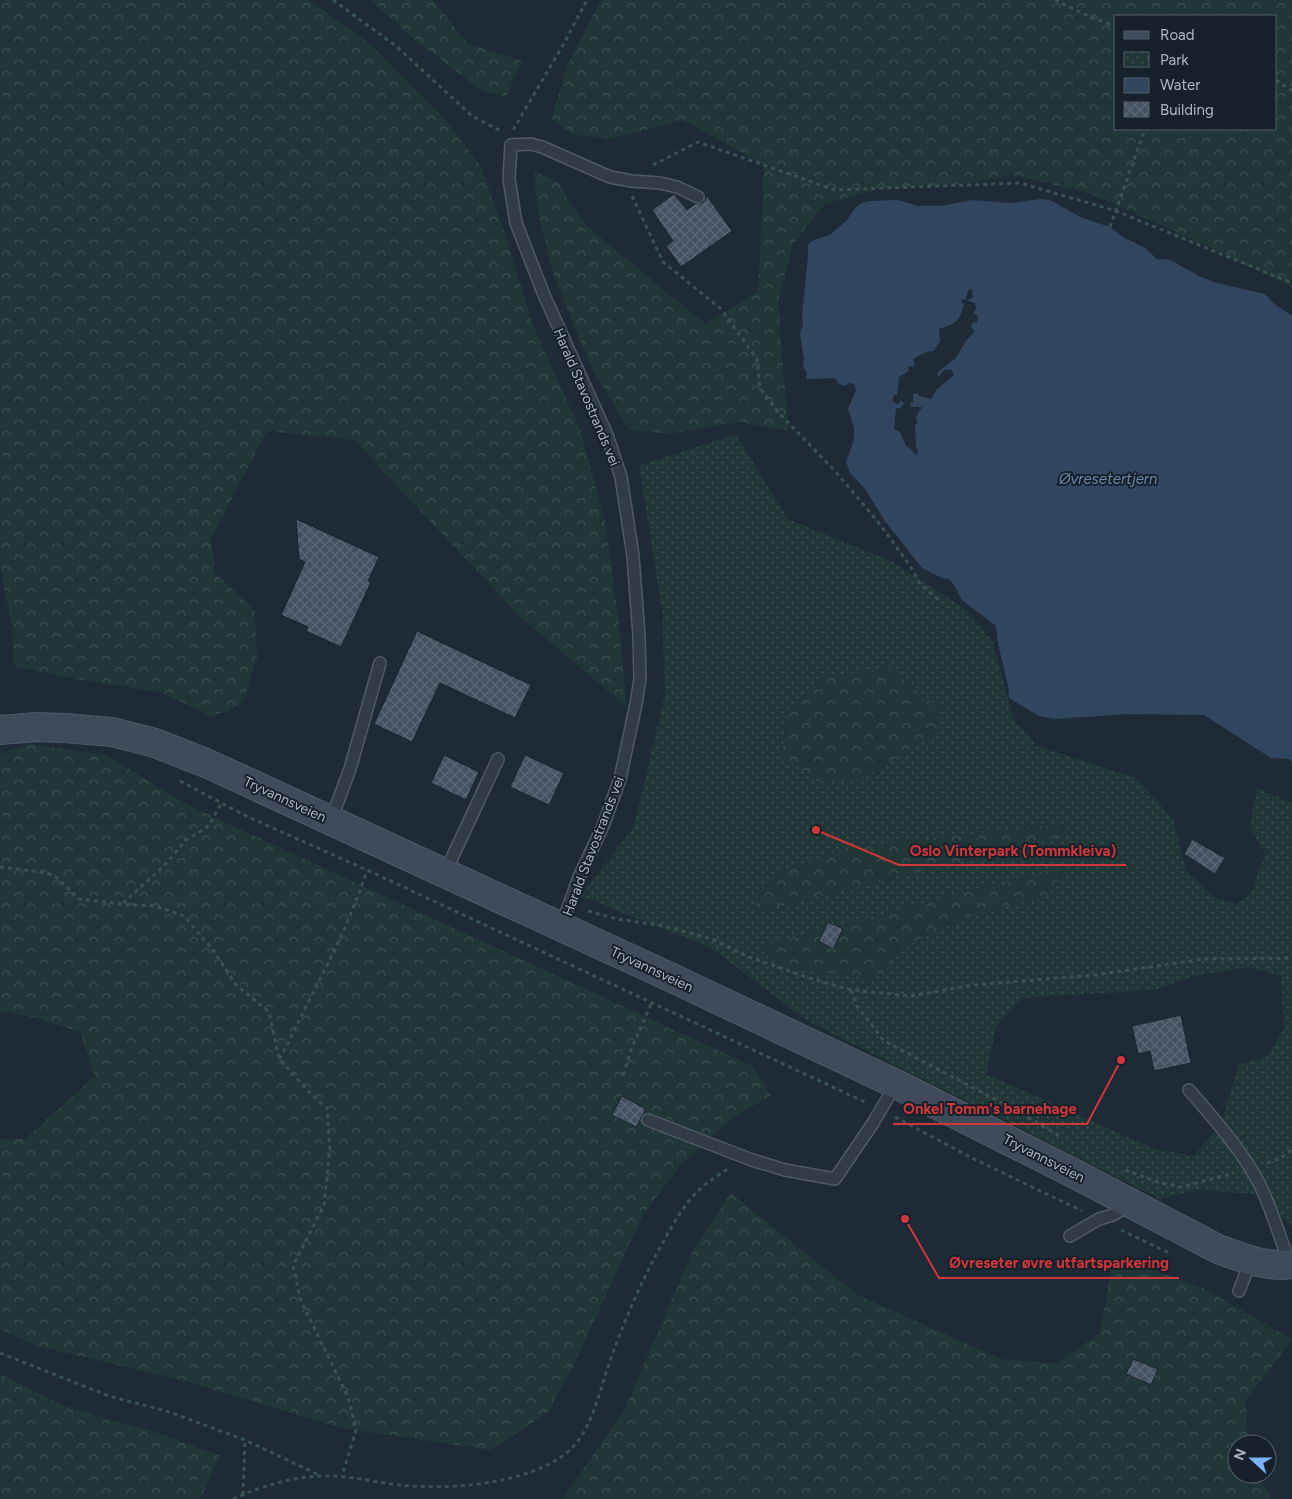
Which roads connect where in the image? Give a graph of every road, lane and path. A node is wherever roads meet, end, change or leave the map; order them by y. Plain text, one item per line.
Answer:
1 (333, 0) edge
2 (587, 0) edge
3 (1055, 0) edge
4 (1114, 25) edge
5 (1277, 81) edge
6 (1292, 91) edge
7 (1145, 130) edge
8 (510, 140) junction
9 (624, 180) junction
10 (698, 197) dead end
11 (1116, 211) junction
12 (1110, 227) dead end
13 (1292, 283) edge
14 (940, 602) dead end
15 (380, 663) dead end
16 (0, 729) edge
17 (498, 759) dead end
18 (176, 779) dead end
19 (222, 804) junction
20 (331, 820) junction
21 (0, 867) edge
22 (367, 870) junction
23 (445, 873) junction
24 (122, 904) junction
25 (616, 919) dead end
26 (561, 927) junction
27 (1292, 958) edge
28 (851, 990) junction
29 (652, 1002) junction
30 (279, 1059) junction
31 (623, 1074) dead end
32 (896, 1084) junction
33 (1189, 1090) dead end
34 (881, 1110) junction
35 (648, 1120) dead end
36 (1063, 1138) dead end
37 (1292, 1149) edge
38 (747, 1158) junction
39 (1121, 1168) dead end
40 (1250, 1169) junction
41 (1132, 1203) junction
42 (1099, 1219) junction
43 (1070, 1236) dead end
44 (1174, 1256) dead end
45 (1251, 1260) junction
46 (1290, 1264) edge
47 (1239, 1291) dead end
48 (0, 1353) edge
49 (245, 1440) junction
50 (319, 1476) junction
51 (342, 1476) junction
52 (243, 1494) junction
53 (233, 1499) edge

1 - 8 path
2 - 8 path
3 - 4 path
5 - 6 path
7 - 11 path
8 - 9 lane
8 - 26 lane, Harald Stavostrands vei
9 - 10 lane
9 - 11 path
9 - 14 path
11 - 12 path
11 - 13 path
15 - 20 lane
16 - 20 street, Tryvannsveien
17 - 23 lane
18 - 19 path
19 - 22 path
19 - 24 path
20 - 23 street, Tryvannsveien
21 - 24 path
22 - 29 path
22 - 30 path
23 - 26 street, Tryvannsveien
24 - 30 path
25 - 28 path
26 - 32 street, Tryvannsveien
27 - 28 path
28 - 36 path
29 - 31 path
29 - 34 path
30 - 51 path
32 - 34 lane
32 - 41 street, Tryvannsveien
33 - 40 lane
34 - 38 lane
34 - 42 path
35 - 38 lane
37 - 40 path
38 - 51 path
39 - 40 path
40 - 46 lane
41 - 42 lane
41 - 45 street, Tryvannsveien
42 - 43 lane
42 - 44 path
45 - 46 street, Tryvannsveien
45 - 47 lane
48 - 49 path
49 - 50 path
49 - 52 path
50 - 51 path
50 - 52 path
52 - 53 path

